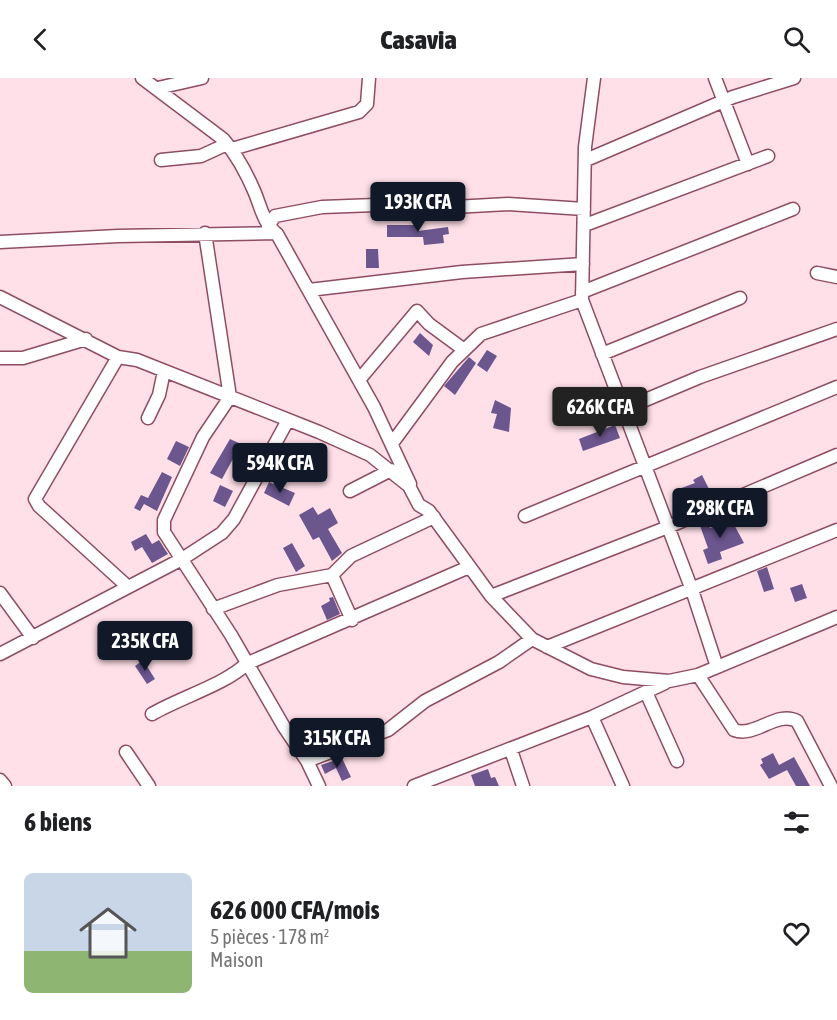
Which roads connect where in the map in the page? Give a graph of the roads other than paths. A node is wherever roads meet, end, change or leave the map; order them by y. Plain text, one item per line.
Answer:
1 (142, 78) edge
2 (202, 78) edge
3 (369, 78) edge
4 (594, 78) edge
5 (715, 78) edge
6 (794, 78) edge
7 (158, 88) junction
8 (722, 102) junction
9 (229, 146) junction
10 (768, 156) dead end
11 (161, 160) dead end
12 (586, 160) junction
13 (748, 164) junction
14 (793, 208) dead end
15 (585, 209) junction
16 (585, 225) junction
17 (272, 230) junction
18 (205, 233) junction
19 (0, 242) edge
20 (583, 264) junction
21 (817, 273) dead end
22 (837, 277) edge
23 (309, 290) junction
24 (582, 296) junction
25 (0, 297) edge
26 (740, 297) dead end
27 (837, 329) edge
28 (86, 339) junction
29 (463, 349) junction
30 (602, 354) junction
31 (118, 357) junction
32 (0, 358) edge
33 (164, 371) junction
34 (359, 380) junction
35 (837, 387) edge
36 (230, 397) junction
37 (624, 409) junction
38 (148, 418) dead end
39 (288, 420) junction
40 (393, 442) junction
41 (837, 456) edge
42 (646, 468) junction
43 (391, 470) junction
44 (350, 491) dead end
45 (419, 505) junction
46 (525, 516) dead end
47 (434, 517) junction
48 (668, 527) junction
49 (837, 530) edge
50 (182, 559) junction
51 (469, 567) junction
52 (332, 575) junction
53 (127, 586) junction
54 (692, 590) junction
55 (0, 593) edge
56 (491, 596) junction
57 (213, 609) junction
58 (837, 617) edge
59 (352, 620) junction
60 (33, 638) junction
61 (532, 639) junction
62 (547, 647) junction
63 (0, 654) edge
64 (246, 664) junction
65 (717, 667) junction
66 (698, 675) junction
67 (669, 681) junction
68 (646, 692) junction
69 (152, 714) dead end
70 (592, 717) junction
71 (511, 750) junction
72 (126, 752) dead end
73 (308, 761) junction
74 (677, 761) dead end
75 (0, 780) edge
76 (5, 786) edge
77 (149, 786) edge
78 (319, 786) edge
79 (414, 786) edge
80 (523, 786) edge
81 (622, 786) edge
82 (831, 786) edge

1 - 7 street
2 - 7 street
3 - 9 street
4 - 12 street
5 - 8 street
6 - 8 street
7 - 9 street
8 - 12 street
8 - 13 street
9 - 11 street
9 - 17 street
10 - 13 street
12 - 15 street
13 - 16 street
14 - 24 street
15 - 16 street
15 - 17 street
16 - 20 street
17 - 18 street
17 - 23 street
18 - 19 street
18 - 36 street
20 - 23 street
20 - 24 street
21 - 22 street
23 - 34 street
24 - 29 street
24 - 30 street
25 - 28 street
26 - 30 street
27 - 37 street
28 - 31 street
28 - 32 street
29 - 34 street
29 - 40 street
30 - 37 street
31 - 33 street
31 - 53 street
33 - 36 street
33 - 38 street
34 - 40 street
35 - 42 street
36 - 39 street
36 - 50 street
37 - 42 street
39 - 43 street
39 - 50 street
40 - 45 street
41 - 48 street
42 - 46 street
42 - 48 street
43 - 44 street
43 - 45 street
45 - 47 street
47 - 51 street
47 - 52 street
48 - 54 street
48 - 56 street
49 - 54 street
50 - 53 street
50 - 57 street
51 - 56 street
51 - 59 street
52 - 57 street
52 - 59 street
53 - 60 street
54 - 62 street
54 - 65 street
55 - 60 street
56 - 61 street
57 - 64 street
58 - 65 street
59 - 64 street
60 - 63 street
61 - 62 street
61 - 73 street
62 - 67 street
64 - 69 street
64 - 73 street
65 - 66 street
66 - 67 street
66 - 82 street
67 - 68 street
68 - 70 street
68 - 74 street
70 - 71 street
70 - 81 street
71 - 79 street
71 - 80 street
72 - 77 street
73 - 78 street
75 - 76 street

